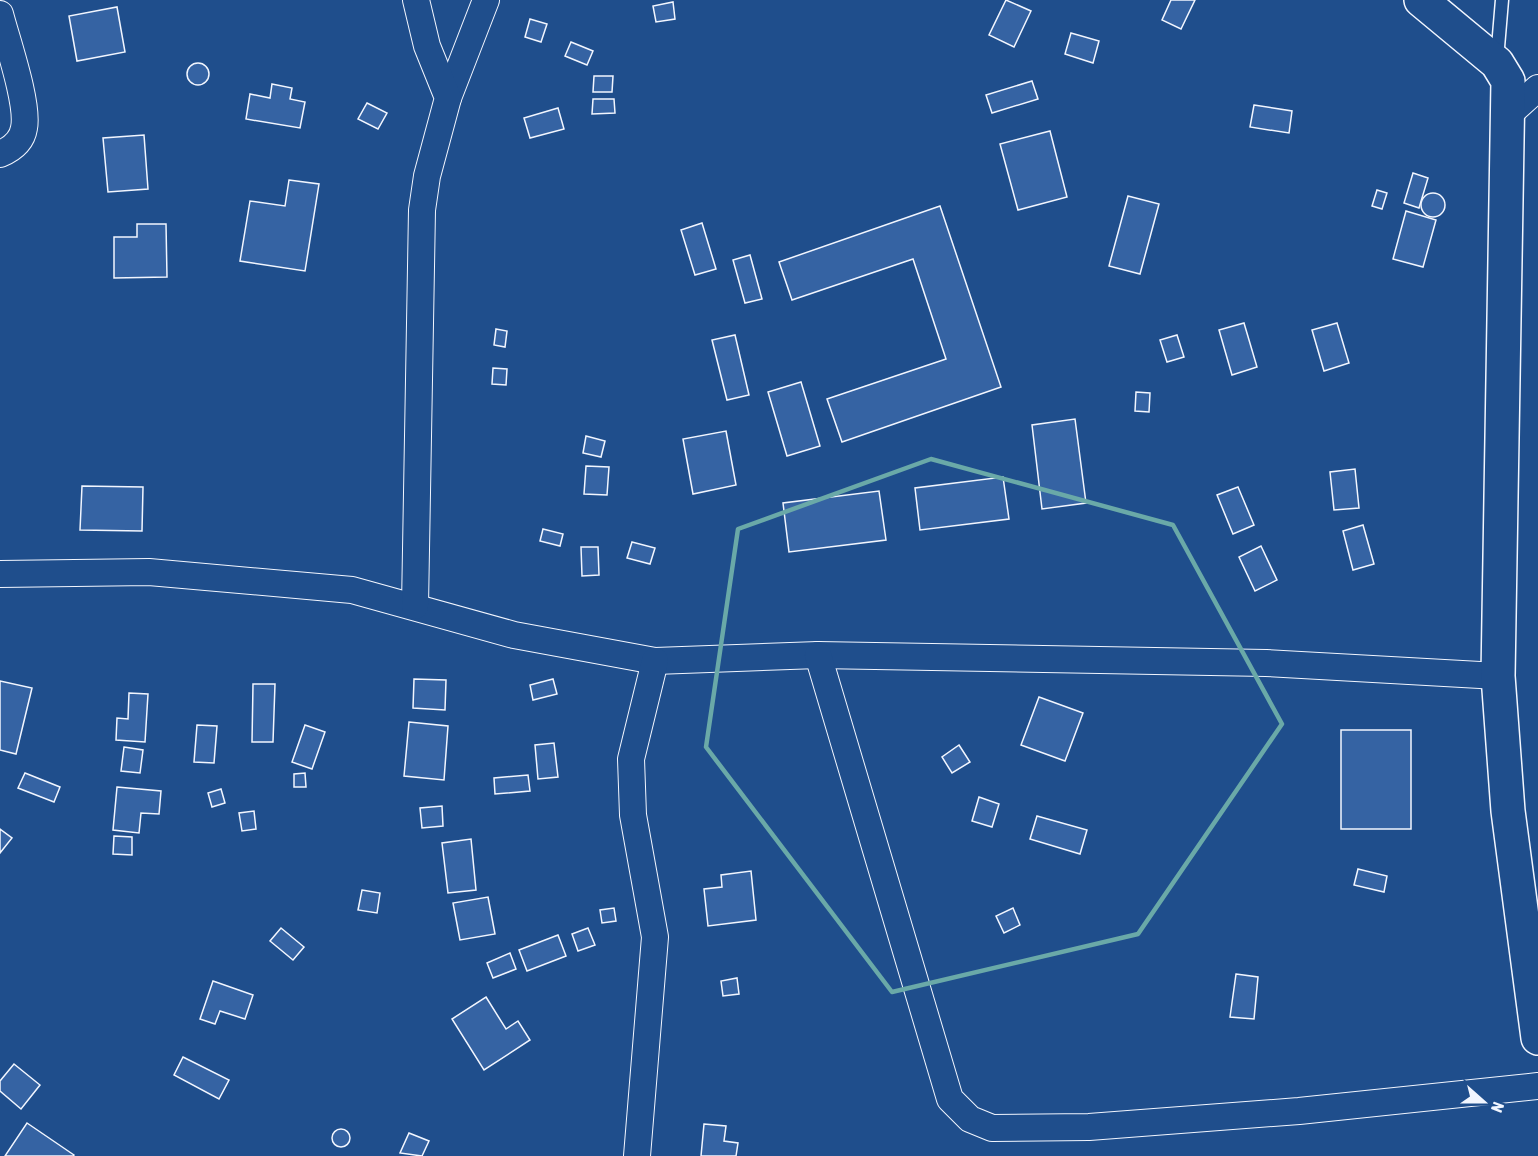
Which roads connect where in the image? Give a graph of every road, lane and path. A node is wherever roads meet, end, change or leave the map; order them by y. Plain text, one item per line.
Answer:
1 (416, 0) edge
2 (486, 0) edge
3 (1421, 0) edge
4 (1502, 0) edge
5 (0, 14) edge
6 (1497, 63) junction
7 (1538, 88) edge
8 (448, 98) junction
9 (1508, 115) junction
10 (0, 154) edge
11 (0, 574) edge
12 (415, 606) junction
13 (818, 656) junction
14 (655, 661) junction
15 (1498, 676) junction
16 (1535, 997) edge
17 (1538, 1038) edge
18 (1538, 1086) edge
19 (637, 1156) edge

1 - 8 street
2 - 8 street
3 - 6 street
4 - 6 lane
5 - 10 street
6 - 9 street
7 - 9 street
8 - 12 street
9 - 15 street
11 - 12 street
12 - 14 street
13 - 14 street
13 - 15 street
13 - 18 street
14 - 19 street
15 - 16 street
16 - 17 street

